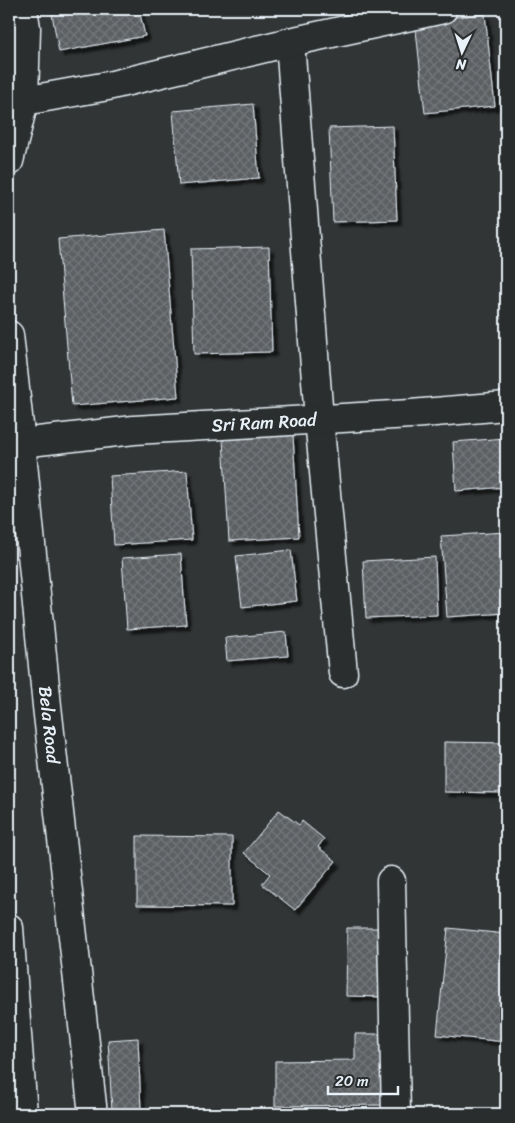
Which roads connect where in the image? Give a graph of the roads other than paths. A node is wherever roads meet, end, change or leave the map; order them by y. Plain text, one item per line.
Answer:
1 (23, 9) edge
2 (443, 9) edge
3 (290, 42) junction
4 (24, 101) junction
5 (9, 161) edge
6 (9, 336) edge
7 (506, 406) edge
8 (319, 419) junction
9 (21, 443) junction
10 (343, 673) dead end
11 (391, 881) dead end
12 (9, 928) edge
13 (23, 1114) edge
14 (92, 1114) edge
15 (396, 1114) edge

1 - 4 main road
2 - 3 main road
3 - 4 main road
3 - 8 main road
4 - 5 main road
6 - 9 main road, Bela Road
7 - 8 main road, Sri Ram Road
8 - 9 main road, Sri Ram Road
8 - 10 main road
9 - 14 main road, Bela Road
11 - 15 main road
12 - 13 main road

